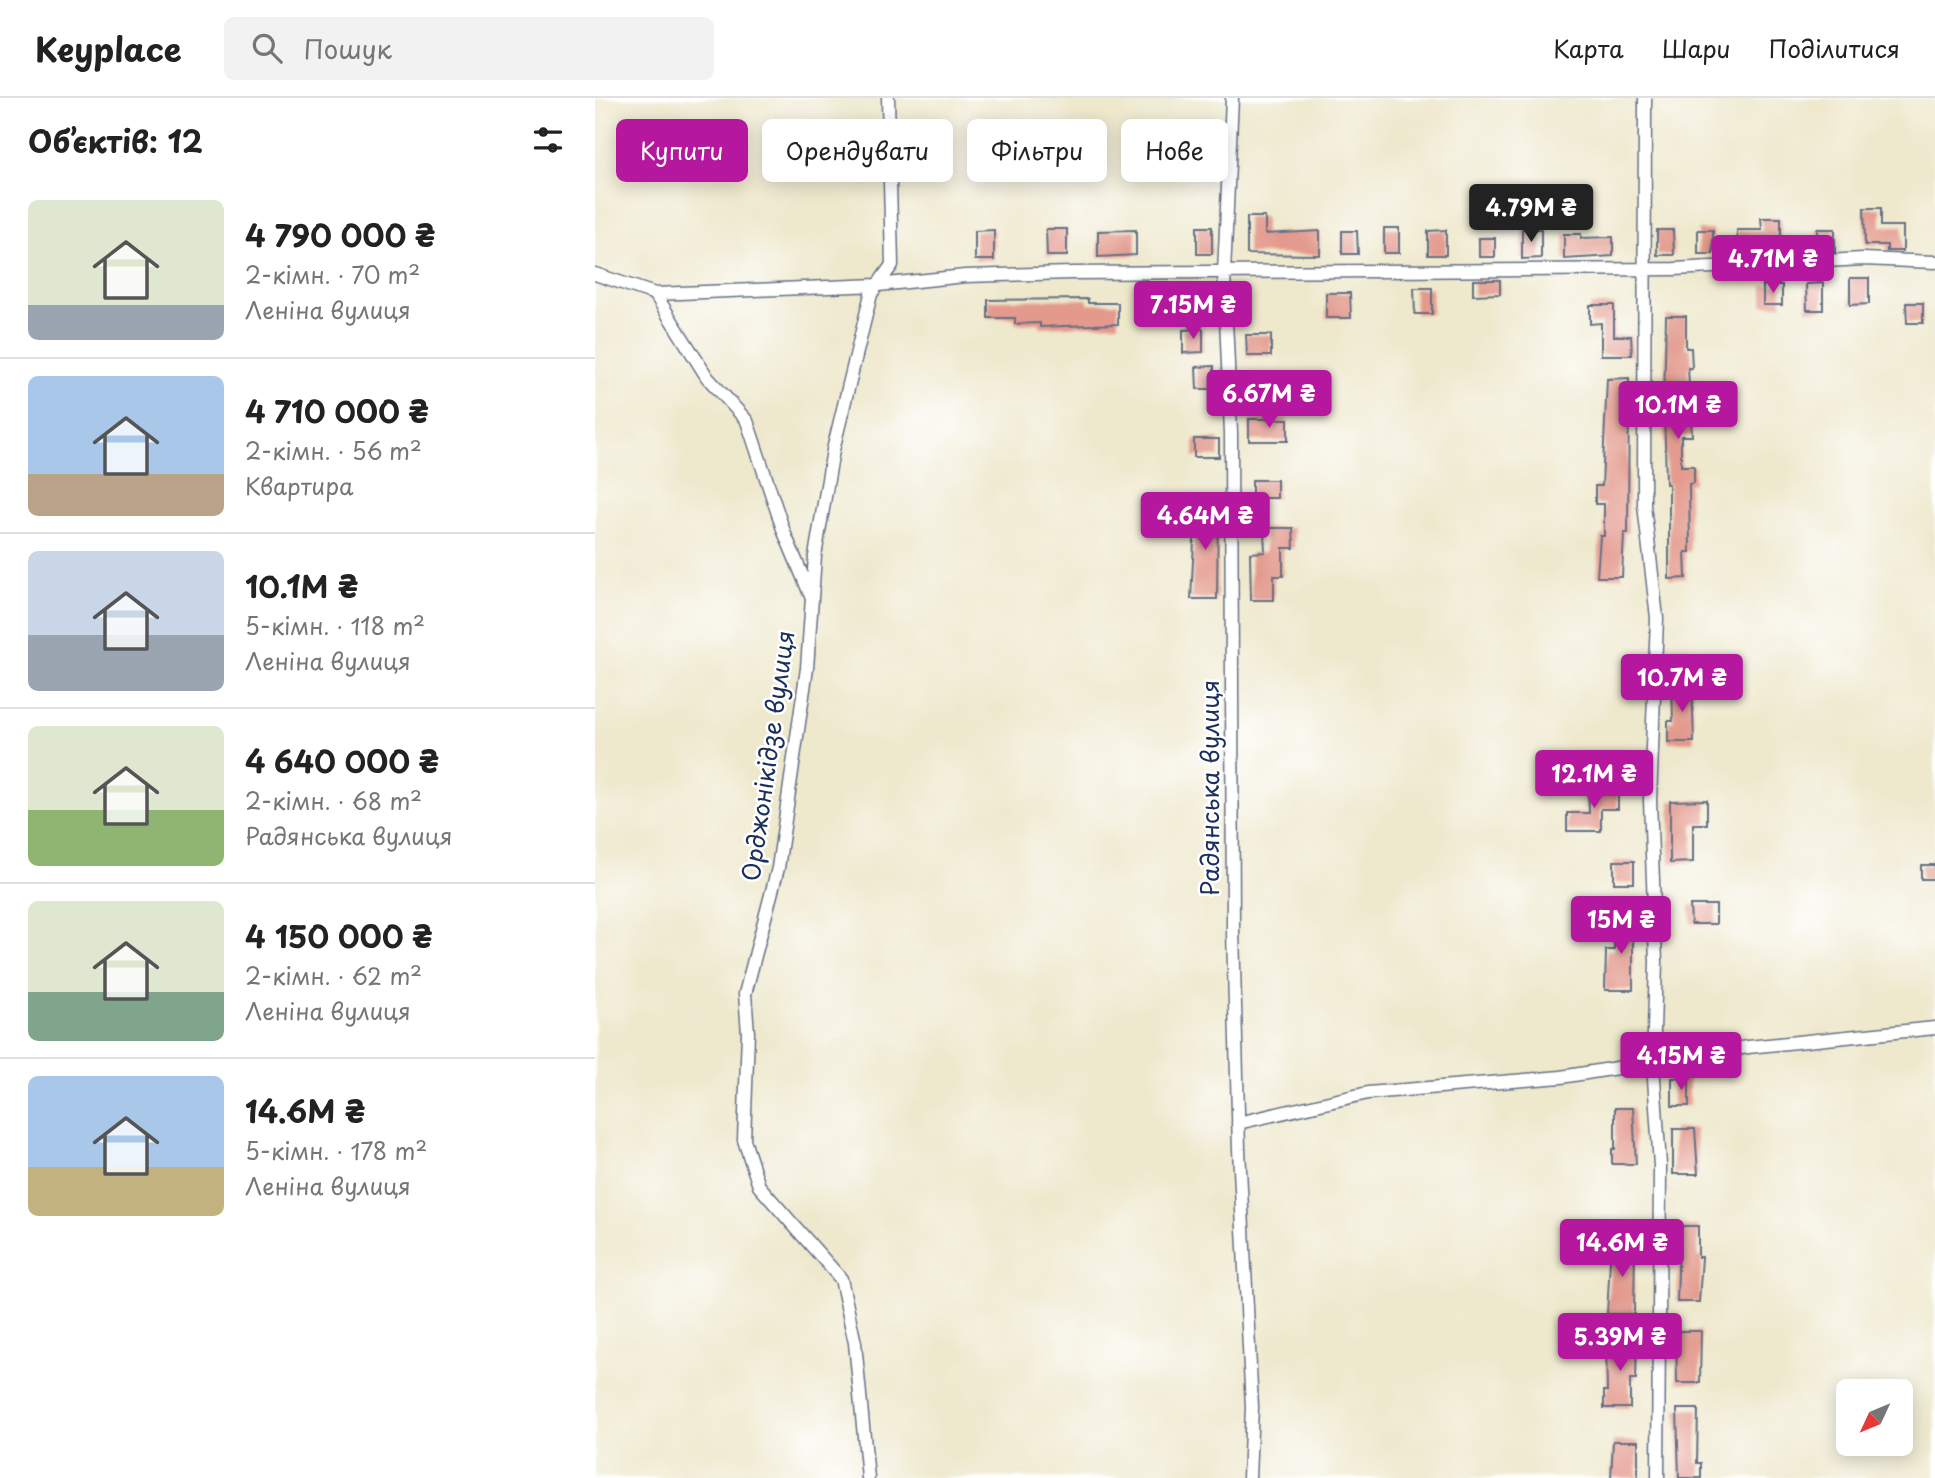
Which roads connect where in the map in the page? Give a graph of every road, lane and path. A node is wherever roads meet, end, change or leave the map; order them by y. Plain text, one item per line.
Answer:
1 (888, 98) edge
2 (1232, 98) edge
3 (1645, 98) edge
4 (1935, 262) edge
5 (1645, 269) junction
6 (1224, 273) junction
7 (595, 274) edge
8 (878, 285) junction
9 (655, 295) junction
10 (812, 597) junction
11 (1935, 1028) edge
12 (1653, 1064) junction
13 (1238, 1123) junction
14 (868, 1478) edge
15 (1249, 1478) edge
16 (1658, 1478) edge

1 - 8 street, Орджонікідзе вулиця
2 - 6 street, Радянська вулиця
3 - 5 street
4 - 5 street
5 - 6 street
5 - 12 street
6 - 8 street
6 - 13 street, Радянська вулиця
7 - 9 street
8 - 9 street
8 - 10 street, Орджонікідзе вулиця
9 - 10 street
10 - 14 street, Орджонікідзе вулиця
11 - 12 street
12 - 13 street
12 - 16 street
13 - 15 street, Радянська вулиця

